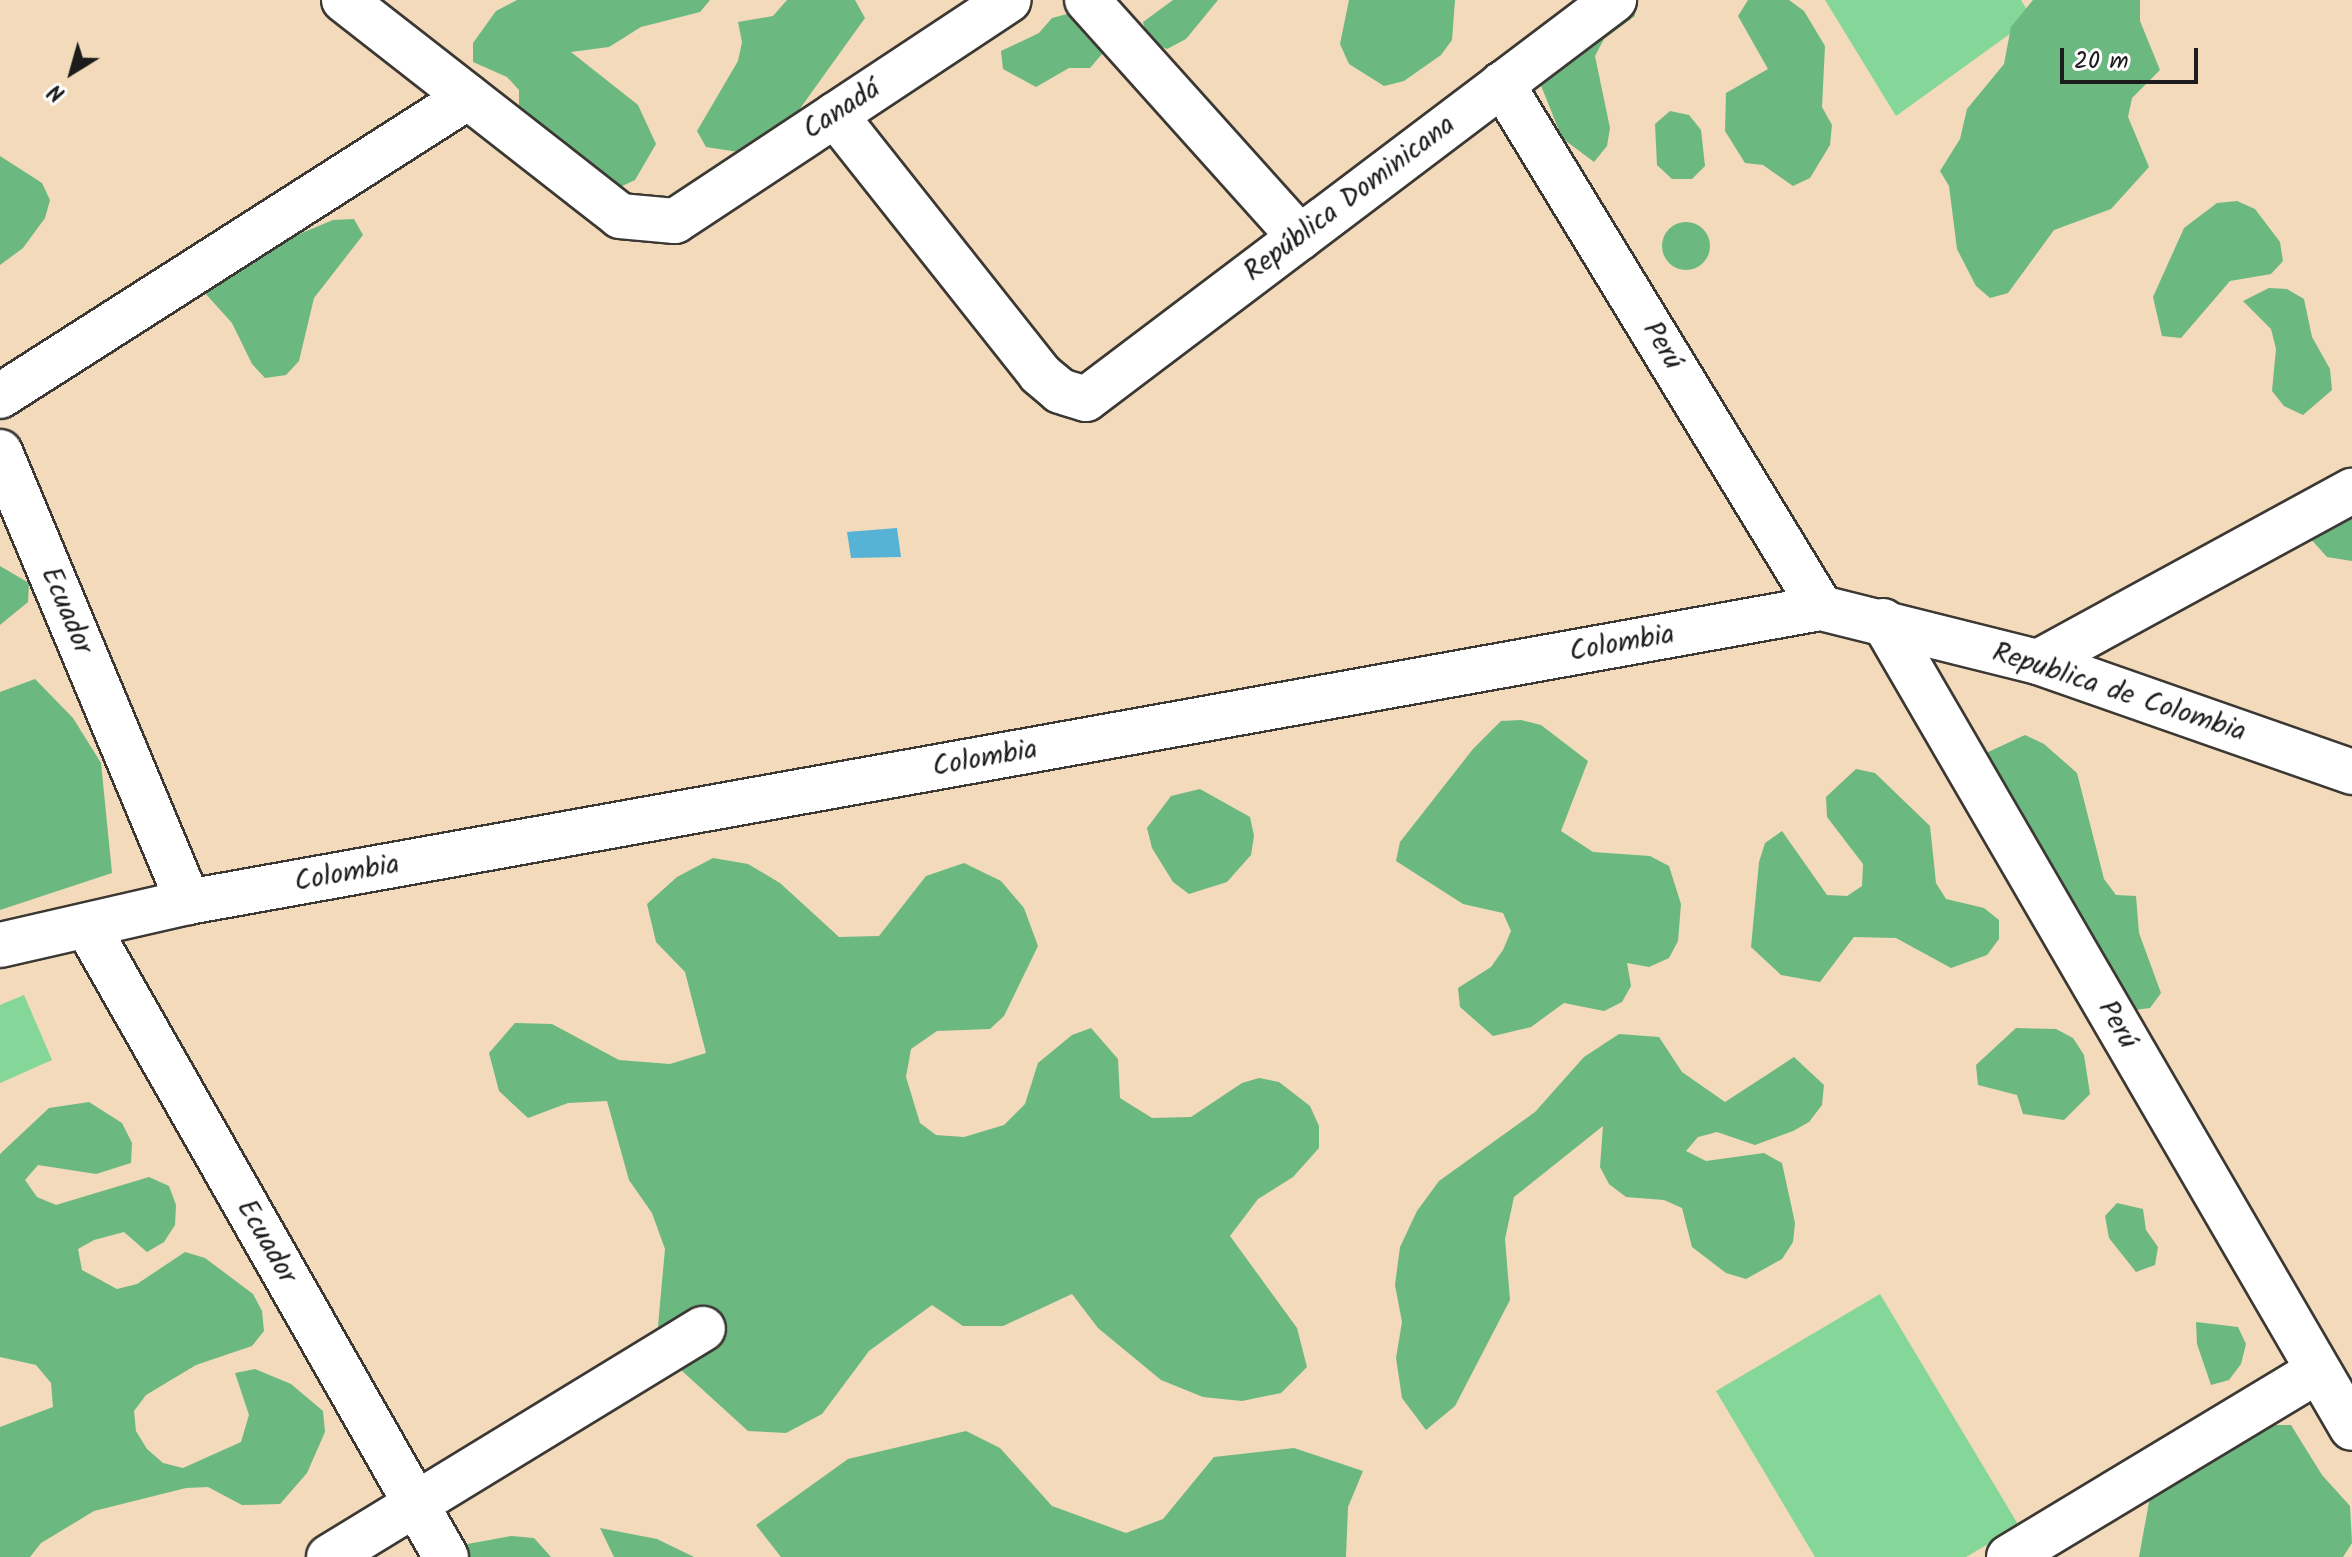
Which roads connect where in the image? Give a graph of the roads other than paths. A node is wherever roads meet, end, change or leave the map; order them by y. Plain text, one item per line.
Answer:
1 (344, 0) edge
2 (1009, 0) edge
3 (1087, 0) edge
4 (1614, 0) edge
5 (1502, 84) junction
6 (468, 97) junction
7 (835, 115) junction
8 (1300, 237) junction
9 (0, 396) edge
10 (0, 452) edge
11 (2352, 491) edge
12 (1821, 608) junction
13 (1883, 621) junction
14 (2038, 662) junction
15 (2352, 772) edge
16 (188, 902) junction
17 (87, 926) junction
18 (0, 945) edge
19 (703, 1329) dead end
20 (2317, 1371) junction
21 (2352, 1428) edge
22 (415, 1505) junction
23 (329, 1557) edge
24 (446, 1557) edge
25 (2009, 1557) edge

1 - 6 street
2 - 7 street, Canadá
3 - 8 street
4 - 5 street, República Dominicana
5 - 8 street, República Dominicana
5 - 12 street, Perú
6 - 7 street, Canadá
6 - 9 street
7 - 8 street, República Dominicana
10 - 16 street, Ecuador
11 - 14 street
12 - 13 street, Colombia
12 - 16 street, Colombia
13 - 14 street, Republica de Colombia
13 - 20 street, Perú
14 - 15 street, Republica de Colombia
16 - 17 street, Colombia
17 - 18 street, Colombia
17 - 22 street, Ecuador
19 - 22 street
20 - 21 street, Perú
20 - 25 street
22 - 23 street
22 - 24 street, Ecuador

